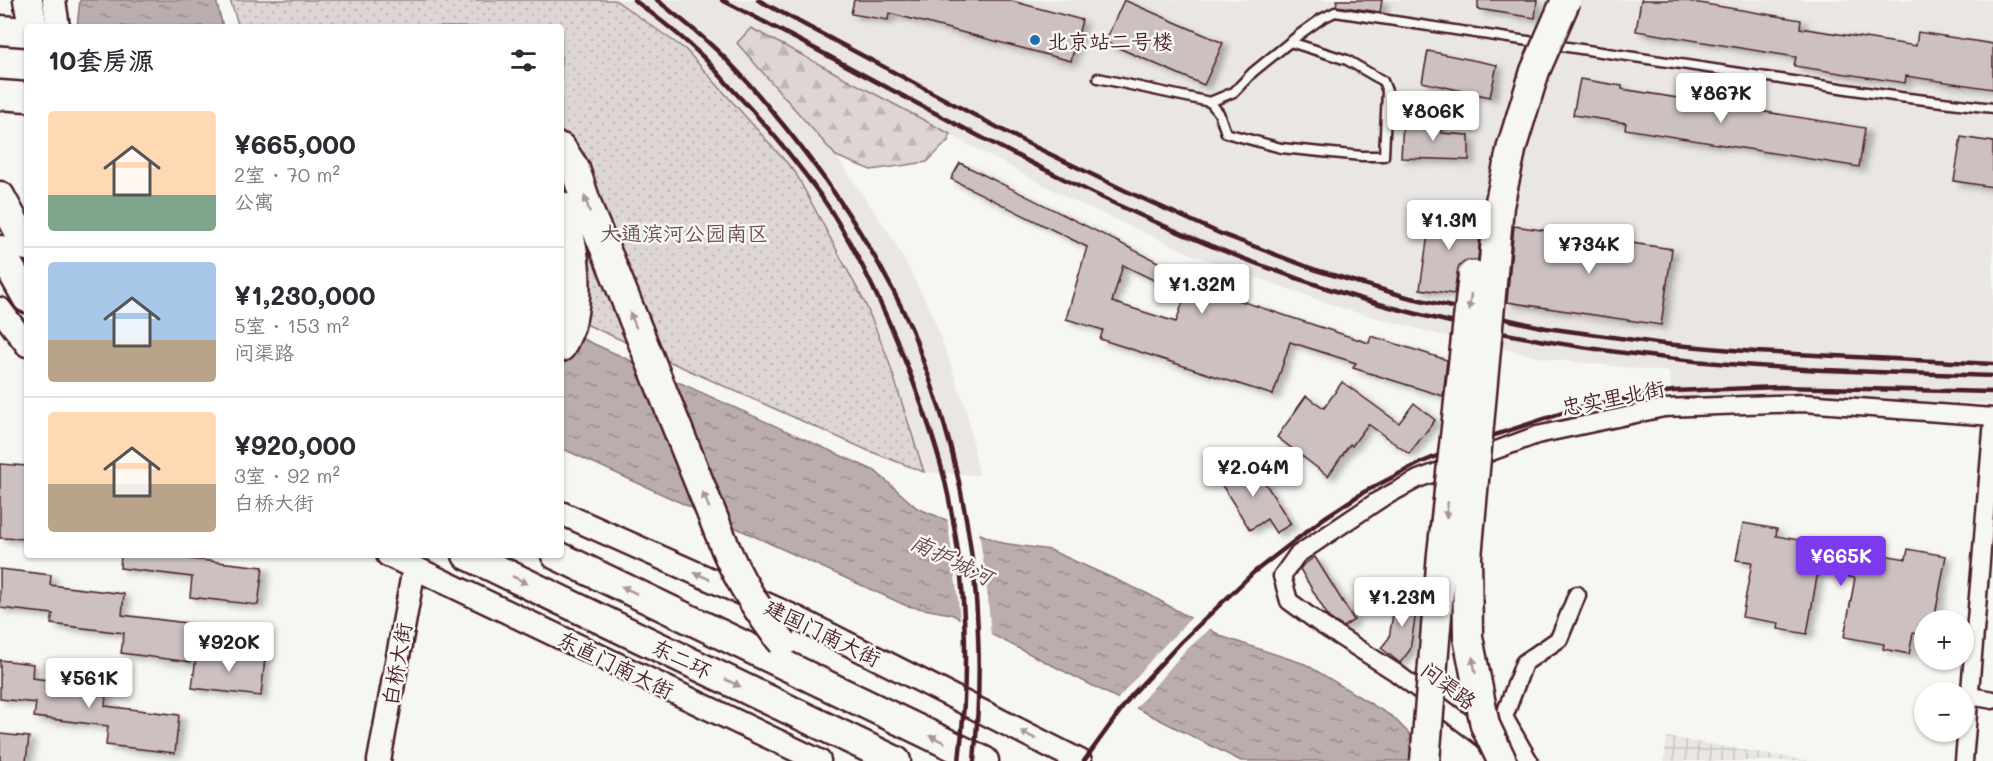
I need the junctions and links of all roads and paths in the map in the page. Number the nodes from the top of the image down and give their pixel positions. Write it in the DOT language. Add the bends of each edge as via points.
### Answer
graph roads {
  1 [pos="28,0"];
  2 [pos="54,0"];
  3 [pos="1548,0"];
  4 [pos="1566,0"];
  5 [pos="32,24"];
  6 [pos="58,24"];
  7 [pos="0,30"];
  8 [pos="24,32"];
  9 [pos="1290,42"];
  10 [pos="1098,78"];
  11 [pos="0,95"];
  12 [pos="24,97"];
  13 [pos="1210,102"];
  14 [pos="1993,108"];
  15 [pos="564,152"];
  16 [pos="0,196"];
  17 [pos="564,214"];
  18 [pos="24,240"];
  19 [pos="0,250"];
  20 [pos="24,293"];
  21 [pos="1,316"];
  22 [pos="564,340"];
  23 [pos="24,342"];
  24 [pos="1993,418"];
  25 [pos="564,514"];
  26 [pos="394,558"];
  27 [pos="473,558"];
  28 [pos="562,558"];
  29 [pos="414,567"];
  30 [pos="1282,576"];
  31 [pos="1576,595"];
  32 [pos="1971,682"];
  33 [pos="1974,697"];
  34 [pos="1993,700"];
  35 [pos="890,716"];
  36 [pos="1966,742"];
  37 [pos="379,761"];
  38 [pos="819,761"];
  39 [pos="896,761"];
  40 [pos="984,761"];
  41 [pos="1080,761"];
  42 [pos="1425,761"];
  43 [pos="1502,761"];
  44 [pos="1513,761"];
  45 [pos="1529,761"];
  46 [pos="1964,761"];
  1 -- 5 [label="highway"];
  2 -- 6 [label="street"];
  3 -- 42 [label="highway, one-way, bridge" via="1511,88 1482,202 1461,371"];
  43 -- 4 [label="highway, one-way, bridge" via="1485,725 1468,637 1467,557 1499,206 1535,71"];
  7 -- 8 [label="highway"];
  9 -- 13 [label="lane" via="1234,92"];
  9 -- 13 [label="lane" via="1347,60 1383,81 1388,91 1384,156 1281,148 1226,134"];
  9 -- 14 [label="lane" via="1335,12"];
  10 -- 13 [label="lane"];
  11 -- 12 [label="highway"];
  35 -- 15 [label="highway, one-way, bridge" via="783,643 742,584 575,169"];
  16 -- 18 [label="highway"];
  17 -- 22 [label="highway" via="574,262 575,293"];
  19 -- 20 [label="highway"];
  21 -- 23 [label="street"];
  24 -- 30 [label="street, 忠实里北街" via="1804,403 1664,408 1537,435 1418,479 1379,500 1297,555"];
  24 -- 32 [label="street"];
  41 -- 25 [label="street, 建国门南大街, one-way" via="797,618"];
  26 -- 29 [label="street"];
  27 -- 39 [label="highway, 东二环, one-way"];
  35 -- 28 [label="highway, 东二环, one-way"];
  29 -- 37 [label="street, 白桥大街"];
  29 -- 38 [label="street, 东直门南大街"];
  30 -- 44 [label="street, 问渠路" via="1289,601 1395,672"];
  31 -- 45 [label="street" via="1558,639 1524,663 1504,717"];
  33 -- 34 [label="street"];
  40 -- 35 [label="highway, 东二环, one-way"];
  36 -- 46 [label="street"];
}
